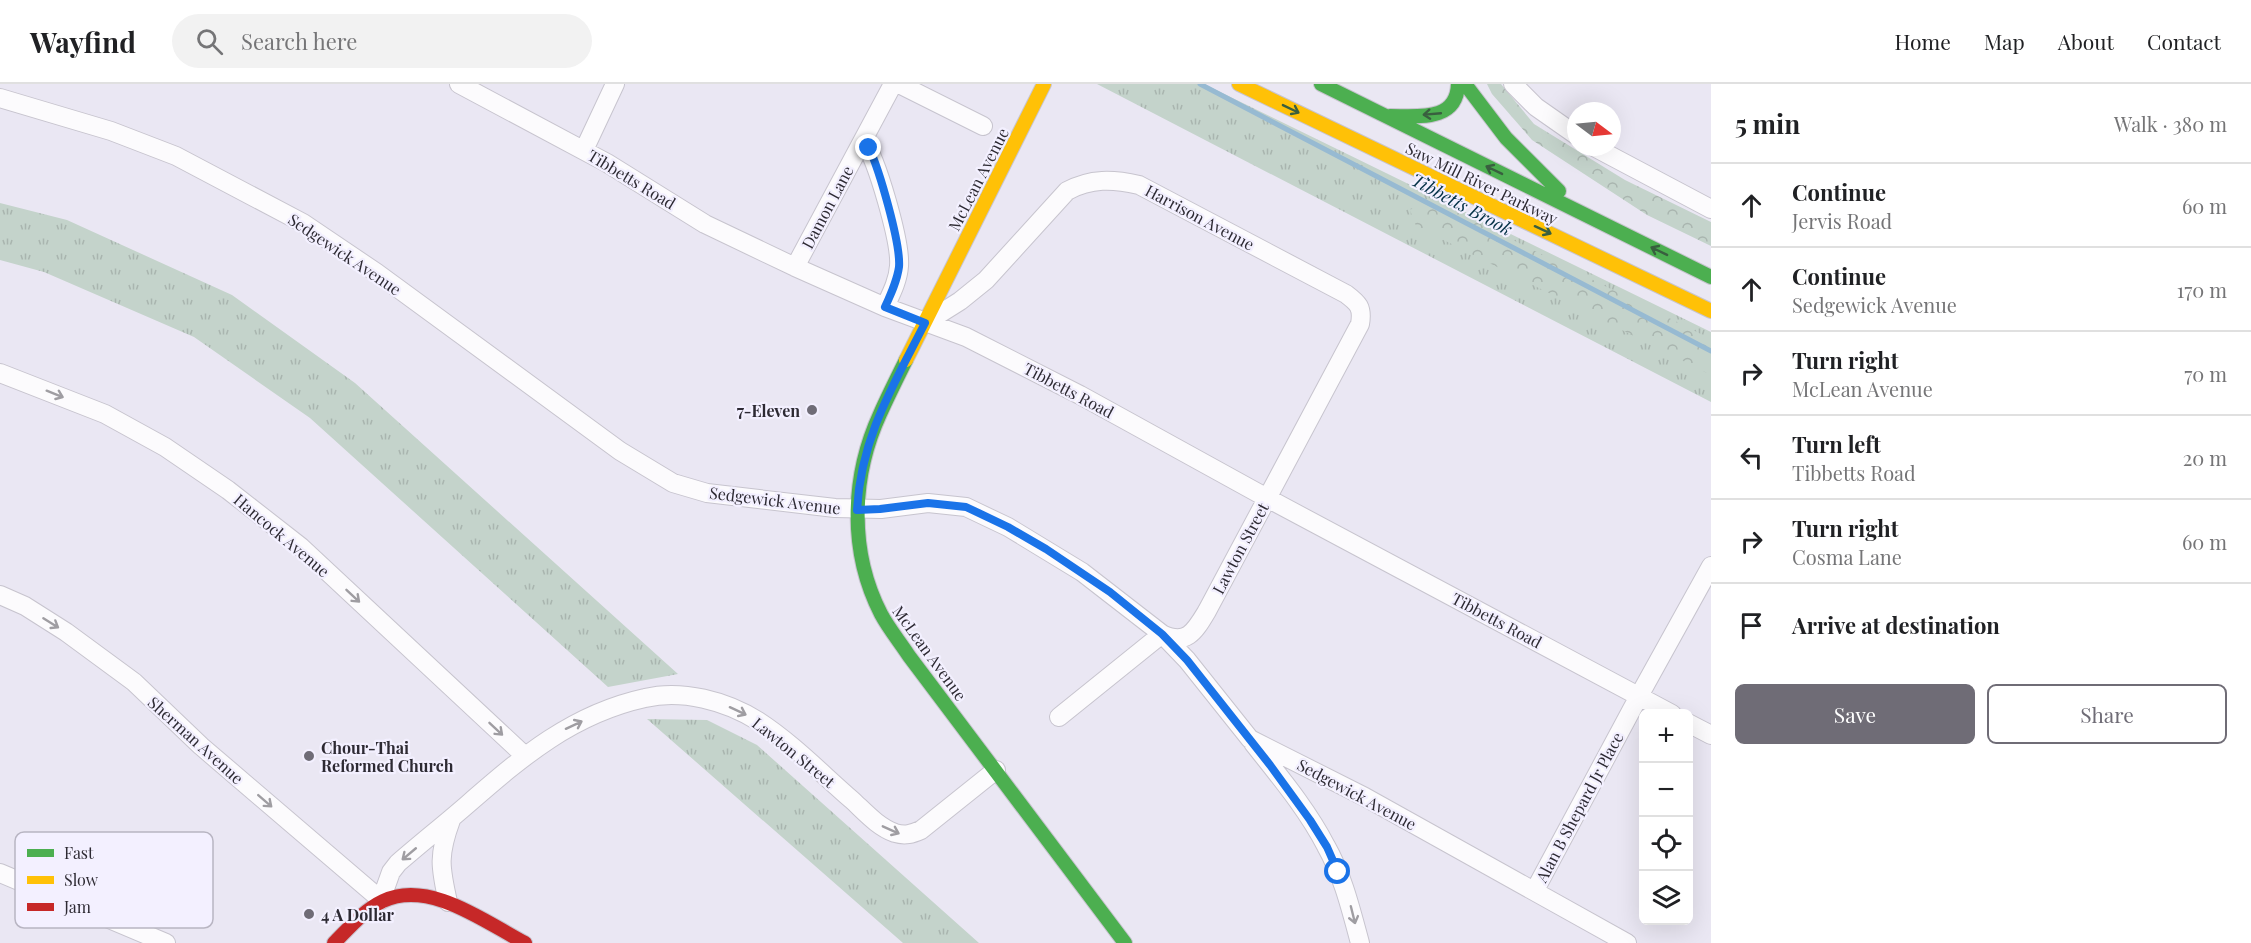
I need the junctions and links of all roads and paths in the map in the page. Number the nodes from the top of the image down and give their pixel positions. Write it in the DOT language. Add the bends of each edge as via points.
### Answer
graph roads {
  1 [pos="459,84"];
  2 [pos="615,84"];
  3 [pos="892,84"];
  4 [pos="899,84"];
  5 [pos="1044,84"];
  6 [pos="1239,84"];
  7 [pos="1321,84"];
  8 [pos="1458,84"];
  9 [pos="1465,84"];
  10 [pos="1512,84"];
  11 [pos="0,98"];
  12 [pos="1386,116"];
  13 [pos="983,126"];
  14 [pos="1567,129"];
  15 [pos="863,140"];
  16 [pos="584,150"];
  17 [pos="1611,156"];
  18 [pos="1711,209"];
  19 [pos="1584,214"];
  20 [pos="795,267"];
  21 [pos="1711,277"];
  22 [pos="885,307"];
  23 [pos="1711,311"];
  24 [pos="1362,316"];
  25 [pos="925,323"];
  26 [pos="0,373"];
  27 [pos="1267,498"];
  28 [pos="857,510"];
  29 [pos="1711,566"];
  30 [pos="0,595"];
  31 [pos="1162,634"];
  32 [pos="1639,696"];
  33 [pos="1663,709"];
  34 [pos="1059,717"];
  35 [pos="1693,725"];
  36 [pos="1711,735"];
  37 [pos="1250,739"];
  38 [pos="524,755"];
  39 [pos="996,770"];
  40 [pos="451,819"];
  41 [pos="0,873"];
  42 [pos="15,879"];
  43 [pos="1535,890"];
  44 [pos="381,900"];
  45 [pos="448,902"];
  46 [pos="130,928"];
  47 [pos="166,943"];
  48 [pos="334,943"];
  49 [pos="525,943"];
  50 [pos="1125,943"];
  51 [pos="1360,943"];
  52 [pos="1627,943"];
  1 -- 16 [label="street, Tibbetts Road"];
  2 -- 16 [label="street"];
  3 -- 15 [label="street, Damon Lane"];
  4 -- 13 [label="street"];
  5 -- 25 [label="main road, McLean Avenue"];
  6 -- 23 [label="main road, Saw Mill River Parkway, one-way"];
  7 -- 12 [label="main road, Saw Mill River Parkway"];
  8 -- 12 [label="main road, one-way" via="1456,102 1447,111"];
  9 -- 19 [label="main road" via="1513,146"];
  10 -- 14 [label="street" via="1536,108"];
  11 -- 28 [label="street, Sedgewick Avenue" via="111,131 176,156 303,223 620,451 673,483 707,493"];
  19 -- 12 [label="main road, Saw Mill River Parkway, one-way"];
  15 -- 20 [label="street, Damon Lane"];
  15 -- 22 [label="street" via="877,168 898,253 898,270"];
  16 -- 20 [label="street, Tibbetts Road" via="705,224"];
  17 -- 18 [label="street"];
  21 -- 19 [label="main road, Saw Mill River Parkway, one-way"];
  20 -- 22 [label="street, Tibbetts Road"];
  22 -- 25 [label="street, Tibbetts Road"];
  24 -- 25 [label="street, Harrison Avenue" via="1358,304 1346,294 1139,185 1110,180 1080,184 1067,191 986,280"];
  24 -- 27 [label="street, Lawton Street"];
  25 -- 27 [label="street, Tibbetts Road" via="966,337 1080,395"];
  25 -- 28 [label="main road, McLean Avenue" via="873,429 860,476"];
  26 -- 38 [label="street, Hancock Avenue, one-way" via="105,414 165,447 228,490 301,547"];
  27 -- 31 [label="street, Lawton Street" via="1193,632 1175,639"];
  27 -- 32 [label="street, Tibbetts Road"];
  28 -- 31 [label="street, Sedgewick Avenue" via="928,503 966,507 1008,527 1082,572"];
  28 -- 39 [label="main road, McLean Avenue" via="860,553 881,614"];
  29 -- 32 [label="street, Alan B Shepard Jr Place"];
  30 -- 44 [label="street, Sherman Avenue, one-way" via="66,632 134,682 201,746"];
  31 -- 34 [label="street"];
  31 -- 37 [label="street, Sedgewick Avenue"];
  32 -- 33 [label="street, Tibbetts Road"];
  32 -- 43 [label="street, Alan B Shepard Jr Place"];
  35 -- 36 [label="street"];
  37 -- 43 [label="street, Sedgewick Avenue"];
  37 -- 51 [label="street, one-way" via="1327,847 1349,901"];
  38 -- 39 [label="street, Lawton Street, one-way" via="550,737 620,705 664,695 698,698 728,706 758,721 877,823 903,835 921,830"];
  38 -- 40 [label="street, Lawton Street"];
  39 -- 50 [label="main road, McLean Avenue"];
  40 -- 44 [label="street, Lawton Street, one-way" via="398,863"];
  40 -- 45 [label="street" via="440,860"];
  41 -- 42 [label="street"];
  43 -- 52 [label="street, Sedgewick Avenue"];
  44 -- 45 [label="main road" via="422,895"];
  44 -- 48 [label="main road" via="359,916"];
  45 -- 49 [label="main road"];
  46 -- 47 [label="street"];
}
